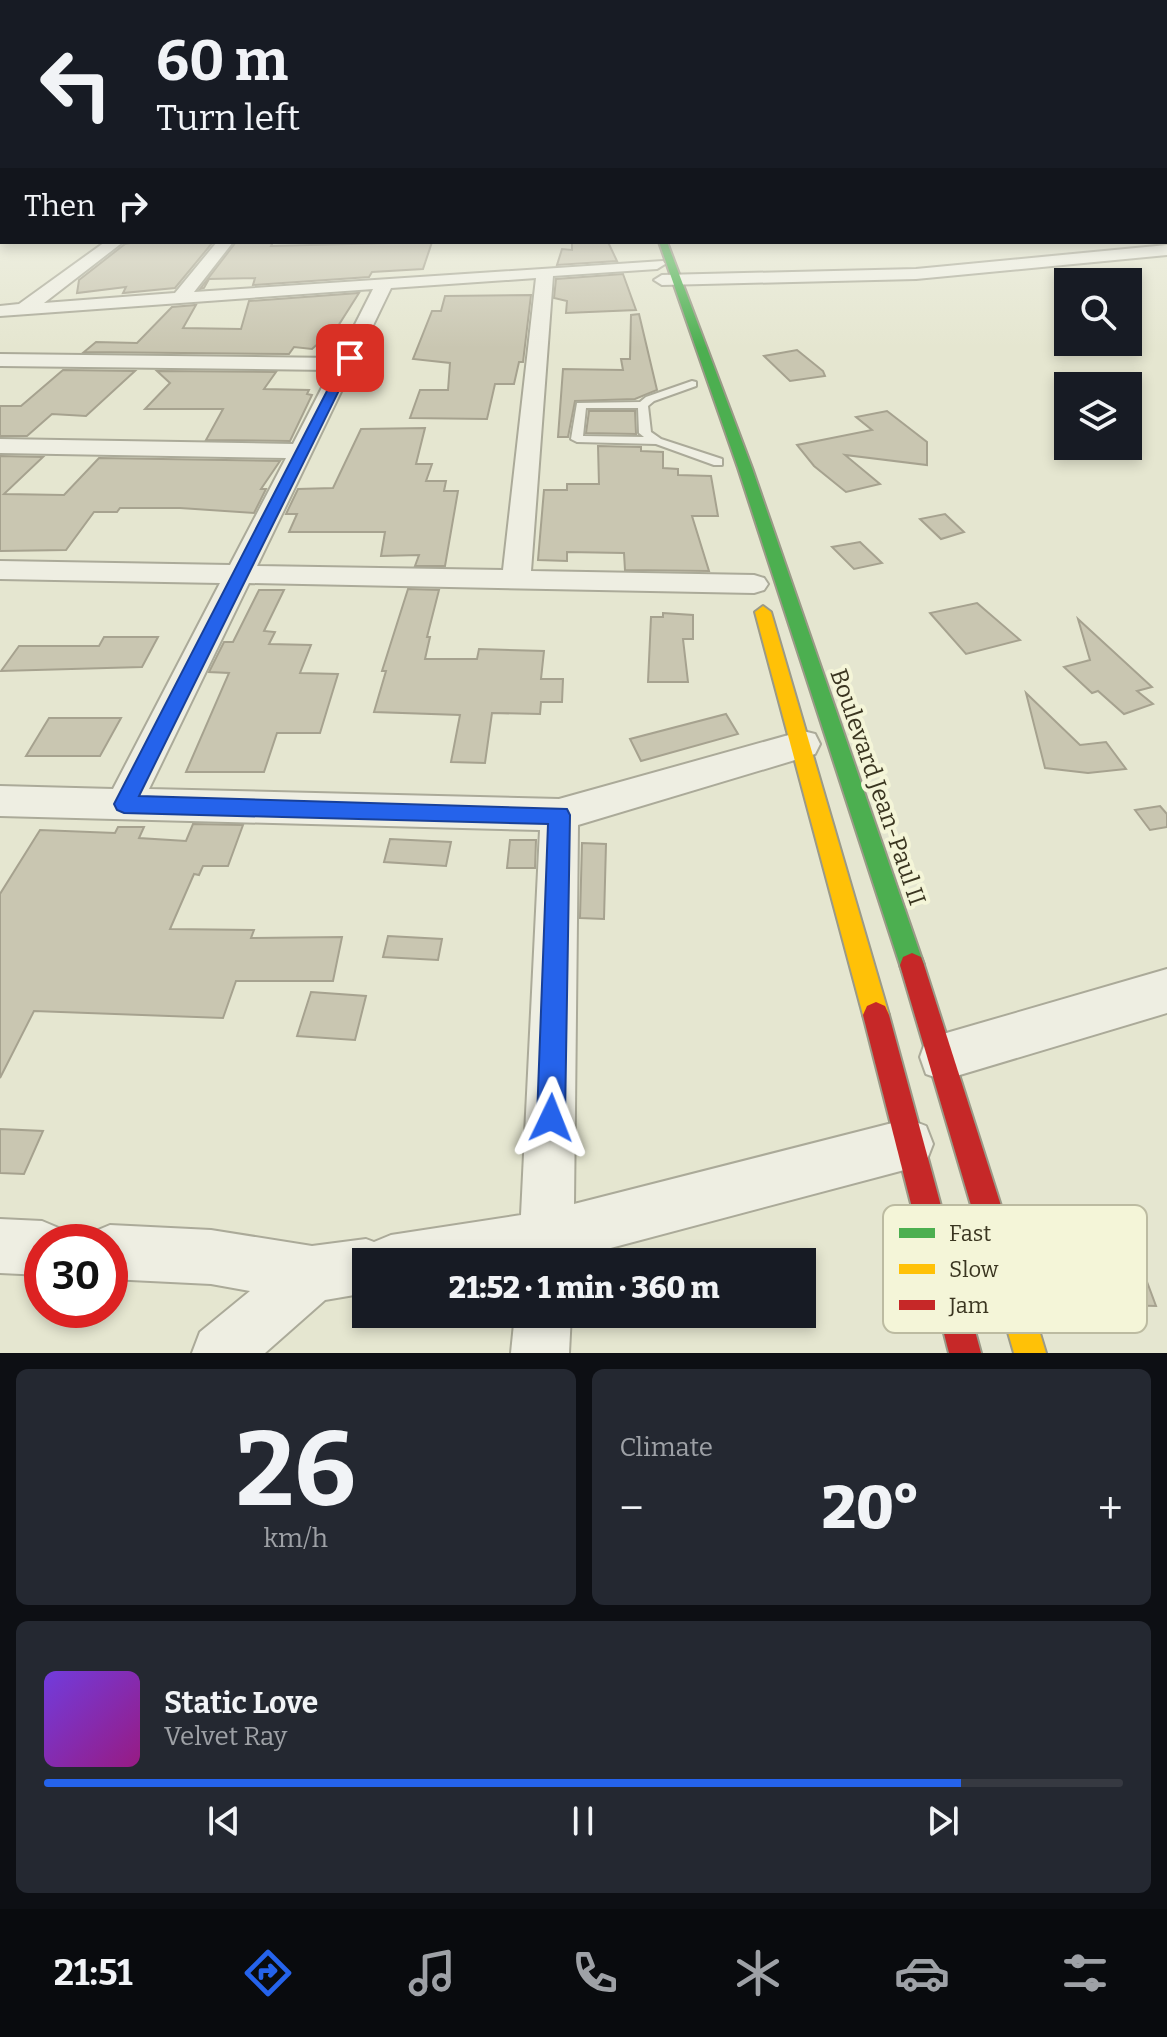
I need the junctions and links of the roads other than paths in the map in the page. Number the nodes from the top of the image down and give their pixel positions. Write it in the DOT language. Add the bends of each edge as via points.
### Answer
graph roads {
  1 [pos="112,244"];
  2 [pos="223,244"];
  3 [pos="653,244"];
  4 [pos="663,244"];
  5 [pos="1167,250"];
  6 [pos="1090,259"];
  7 [pos="1153,267"];
  8 [pos="545,272"];
  9 [pos="665,274"];
  10 [pos="385,283"];
  11 [pos="180,298"];
  12 [pos="25,309"];
  13 [pos="0,311"];
  14 [pos="0,328"];
  15 [pos="0,360"];
  16 [pos="347,364"];
  17 [pos="690,376"];
  18 [pos="643,405"];
  19 [pos="709,436"];
  20 [pos="657,441"];
  21 [pos="0,446"];
  22 [pos="303,451"];
  23 [pos="720,468"];
  24 [pos="0,570"];
  25 [pos="240,575"];
  26 [pos="752,578"];
  27 [pos="516,581"];
  28 [pos="803,744"];
  29 [pos="0,801"];
  30 [pos="124,804"];
  31 [pos="559,815"];
  32 [pos="1167,991"];
  33 [pos="943,1057"];
  34 [pos="908,1144"];
  35 [pos="925,1205"];
  36 [pos="986,1205"];
  37 [pos="0,1246"];
  38 [pos="24,1247"];
  39 [pos="547,1248"];
  40 [pos="554,1248"];
  41 [pos="128,1253"];
  42 [pos="352,1268"];
  43 [pos="312,1274"];
  44 [pos="542,1328"];
  45 [pos="960,1333"];
  46 [pos="1024,1333"];
  47 [pos="221,1353"];
  48 [pos="540,1353"];
  49 [pos="965,1353"];
  50 [pos="1030,1353"];
  1 -- 12 [label="street"];
  2 -- 11 [label="street"];
  3 -- 9 [label="main road, Boulevard Jean-Paul II"];
  4 -- 9 [label="main road, Boulevard Jean-Paul II"];
  5 -- 6 [label="street"];
  6 -- 7 [label="street"];
  6 -- 9 [label="street" via="901,275"];
  8 -- 9 [label="street"];
  8 -- 10 [label="street"];
  8 -- 27 [label="street"];
  9 -- 17 [label="main road, Boulevard Jean-Paul II"];
  9 -- 33 [label="main road, Boulevard Jean-Paul II" via="745,468"];
  10 -- 11 [label="street"];
  10 -- 16 [label="street"];
  11 -- 12 [label="street"];
  12 -- 13 [label="street"];
  12 -- 14 [label="street"];
  15 -- 16 [label="street"];
  16 -- 22 [label="street"];
  17 -- 18 [label="lane"];
  18 -- 20 [label="lane" via="645,433"];
  18 -- 20 [label="lane" via="581,405 577,439"];
  19 -- 23 [label="main road"];
  20 -- 23 [label="lane"];
  21 -- 22 [label="street"];
  22 -- 25 [label="street"];
  24 -- 25 [label="street"];
  25 -- 27 [label="street"];
  25 -- 30 [label="street"];
  26 -- 27 [label="street"];
  26 -- 28 [label="main road"];
  28 -- 31 [label="street"];
  28 -- 34 [label="main road" via="876,1006"];
  29 -- 30 [label="street"];
  30 -- 31 [label="street"];
  31 -- 39 [label="street"];
  32 -- 33 [label="street"];
  33 -- 36 [label="main road, Boulevard Jean-Paul II"];
  34 -- 35 [label="main road"];
  34 -- 40 [label="street"];
  37 -- 38 [label="street"];
  41 -- 43 [label="street" via="211,1257"];
  42 -- 43 [label="street"];
  43 -- 47 [label="street"];
  44 -- 48 [label="street"];
  45 -- 49 [label="main road"];
  46 -- 50 [label="main road, Boulevard Jean-Paul II"];
}
